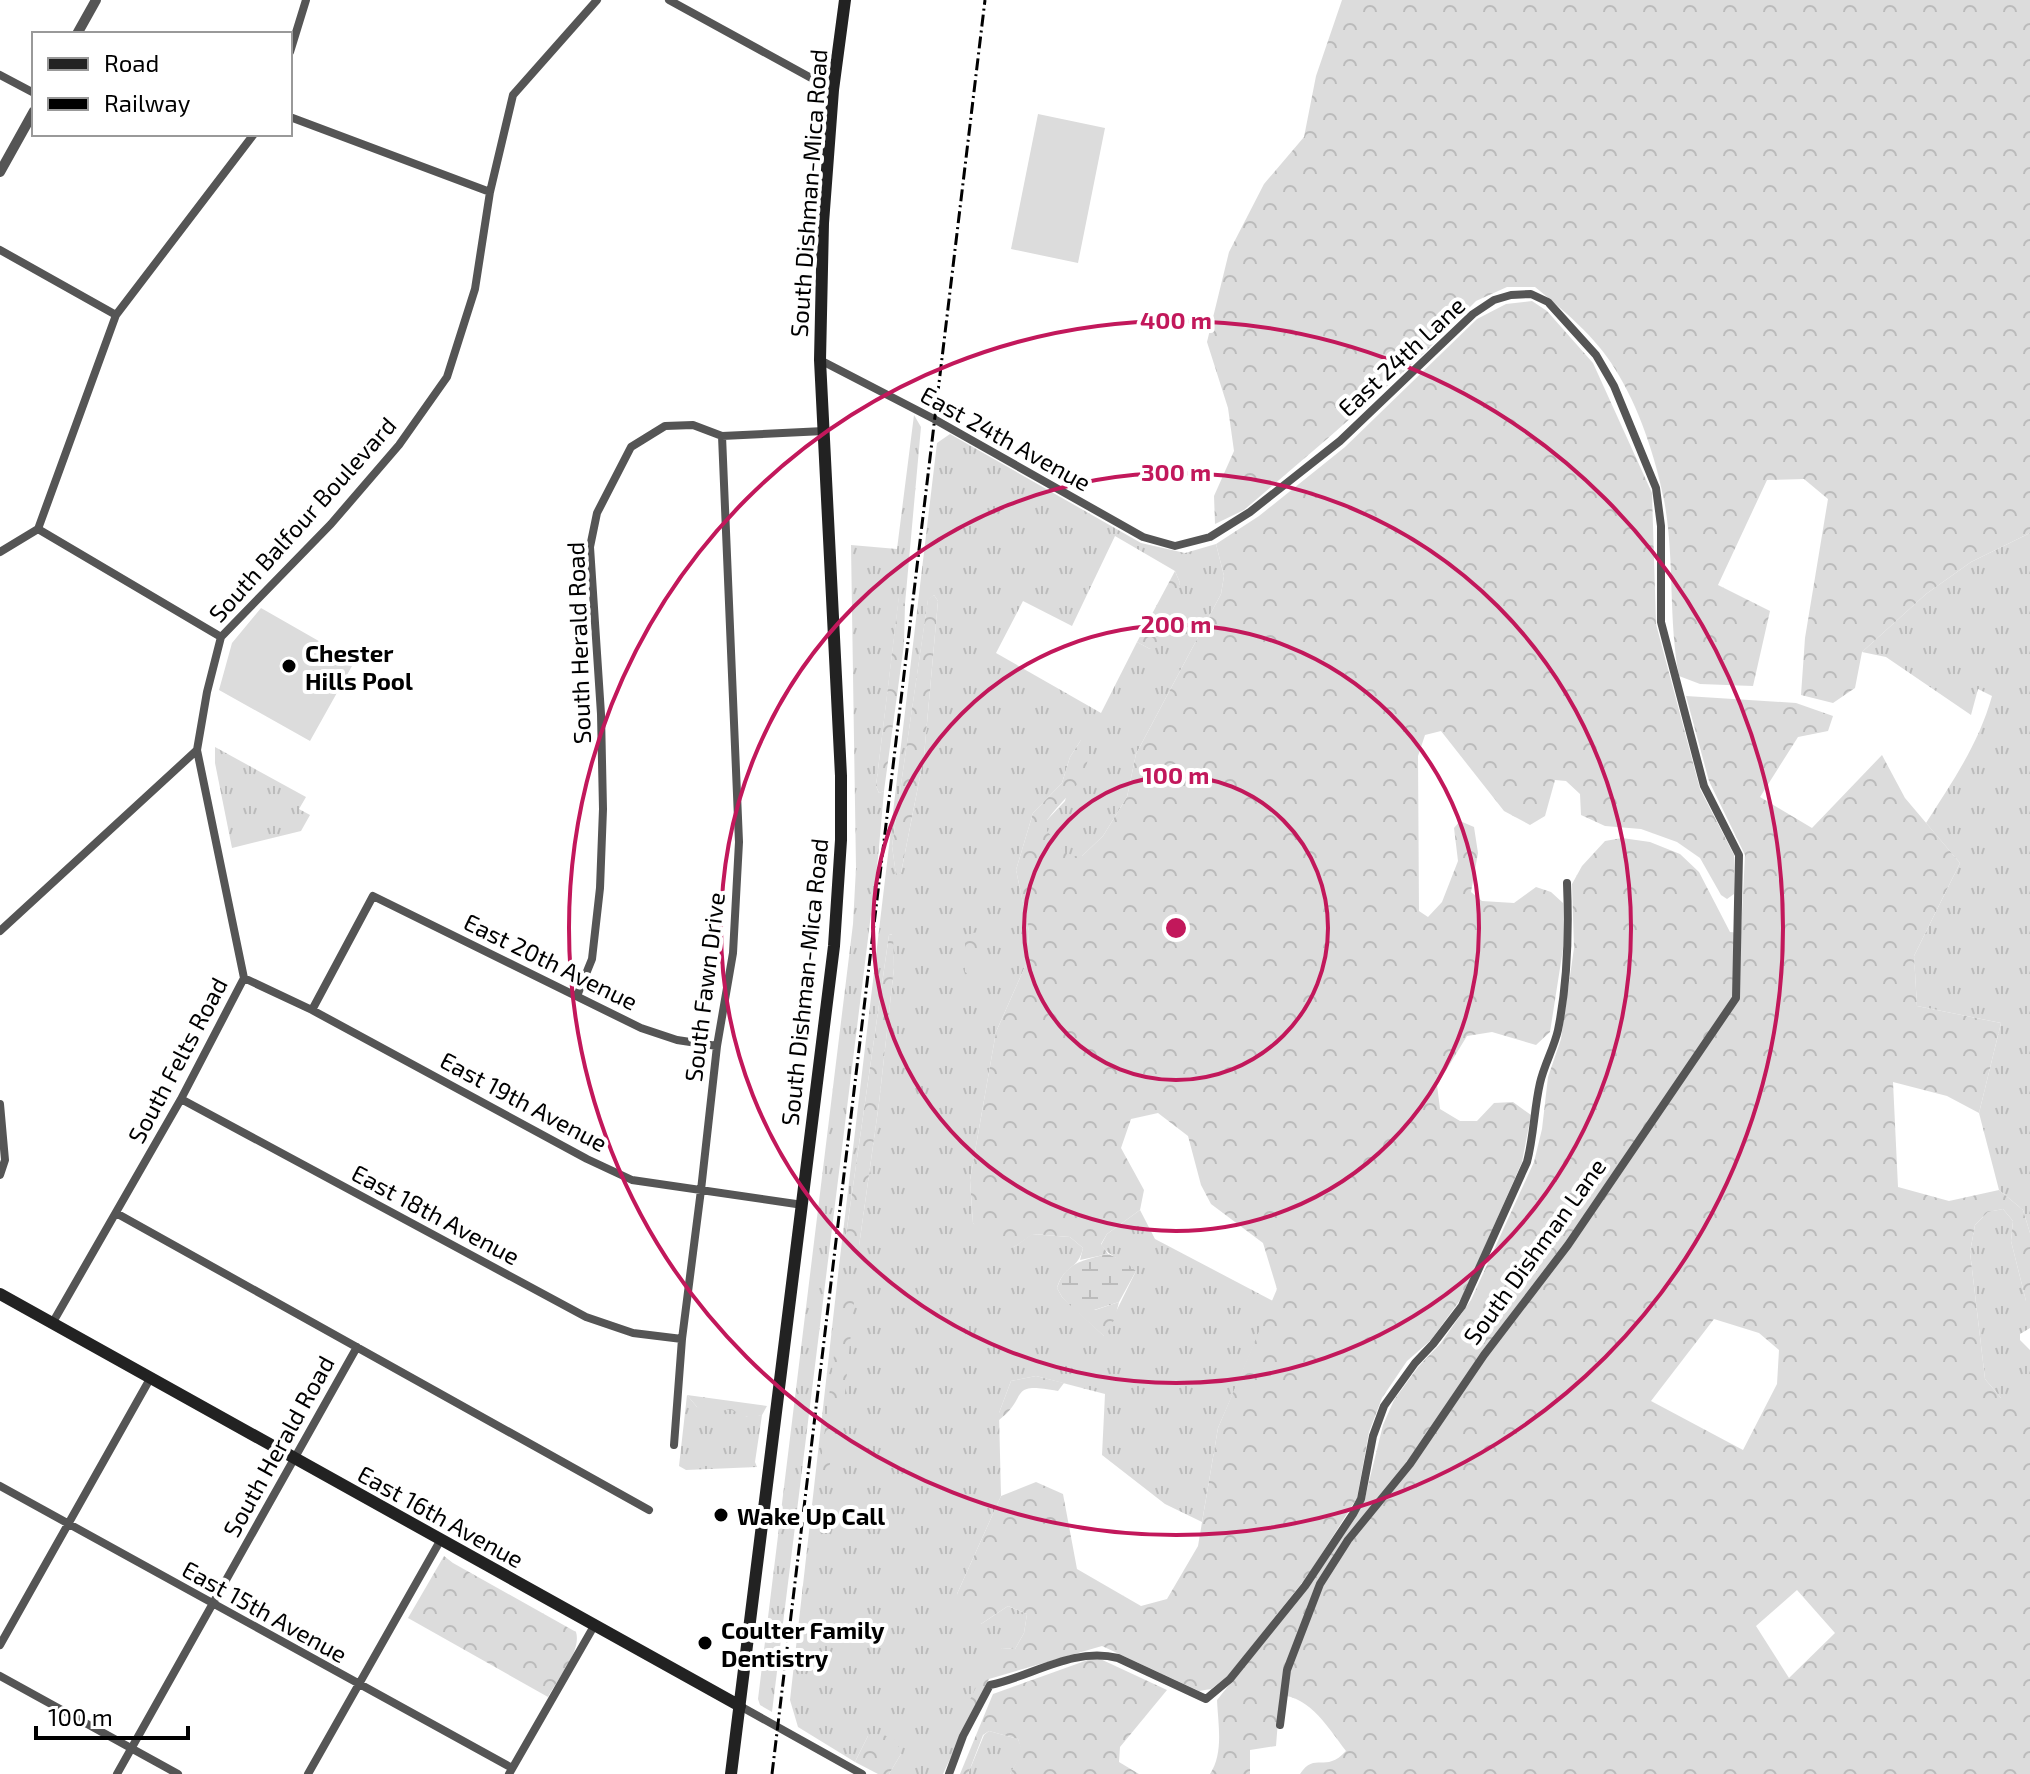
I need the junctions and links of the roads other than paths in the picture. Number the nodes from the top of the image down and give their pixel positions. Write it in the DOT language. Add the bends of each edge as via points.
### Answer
graph roads {
  1 [pos="96,0"];
  2 [pos="306,0"];
  3 [pos="597,0"];
  4 [pos="669,0"];
  5 [pos="845,0"];
  6 [pos="78,32"];
  7 [pos="292,46"];
  8 [pos="0,75"];
  9 [pos="833,90"];
  10 [pos="32,92"];
  11 [pos="32,115"];
  12 [pos="292,118"];
  13 [pos="252,136"];
  14 [pos="0,172"];
  15 [pos="490,192"];
  16 [pos="0,250"];
  17 [pos="116,315"];
  18 [pos="820,360"];
  19 [pos="824,431"];
  20 [pos="722,436"];
  21 [pos="38,529"];
  22 [pos="1175,546"];
  23 [pos="0,552"];
  24 [pos="221,637"];
  25 [pos="197,750"];
  26 [pos="1704,786"];
  27 [pos="1567,883"];
  28 [pos="0,931"];
  29 [pos="244,978"];
  30 [pos="577,996"];
  31 [pos="312,1010"];
  32 [pos="717,1046"];
  33 [pos="181,1099"];
  34 [pos="0,1104"];
  35 [pos="0,1175"];
  36 [pos="701,1190"];
  37 [pos="803,1205"];
  38 [pos="116,1213"];
  39 [pos="0,1294"];
  40 [pos="53,1322"];
  41 [pos="682,1339"];
  42 [pos="357,1347"];
  43 [pos="151,1377"];
  44 [pos="674,1445"];
  45 [pos="293,1459"];
  46 [pos="0,1486"];
  47 [pos="649,1510"];
  48 [pos="68,1525"];
  49 [pos="440,1541"];
  50 [pos="213,1604"];
  51 [pos="594,1626"];
  52 [pos="0,1645"];
  53 [pos="0,1676"];
  54 [pos="358,1686"];
  55 [pos="740,1706"];
  56 [pos="1280,1725"];
  57 [pos="132,1747"];
  58 [pos="510,1771"];
  59 [pos="117,1774"];
  60 [pos="178,1774"];
  61 [pos="308,1774"];
  62 [pos="731,1774"];
  63 [pos="862,1774"];
  64 [pos="949,1774"];
  1 -- 6 [label="street"];
  2 -- 7 [label="street"];
  3 -- 15 [label="street, South Balfour Boulevard" via="513,95"];
  4 -- 9 [label="street"];
  5 -- 9 [label="main road, South Dishman-Mica Road"];
  8 -- 10 [label="street"];
  9 -- 18 [label="main road, South Dishman-Mica Road" via="822,235"];
  11 -- 14 [label="street"];
  12 -- 15 [label="street"];
  13 -- 17 [label="street"];
  15 -- 24 [label="street, South Balfour Boulevard" via="475,289 447,377 399,445 331,524"];
  16 -- 17 [label="street"];
  17 -- 21 [label="street"];
  18 -- 19 [label="main road, South Dishman-Mica Road"];
  18 -- 22 [label="street, East 24th Avenue" via="1143,537"];
  19 -- 20 [label="street, South Herald Road"];
  19 -- 37 [label="main road, South Dishman-Mica Road" via="841,840 834,946"];
  20 -- 30 [label="street, South Herald Road" via="693,425 665,426 631,447 597,513 590,547 601,714 600,888 592,959"];
  20 -- 32 [label="street, South Fawn Drive" via="739,842 733,953"];
  21 -- 23 [label="street"];
  21 -- 24 [label="street"];
  22 -- 26 [label="street, East 24th Lane" via="1210,537 1250,512 1340,441 1473,314 1494,300 1531,294 1548,302 1596,355 1656,488 1661,622"];
  24 -- 25 [label="street, South Balfour Boulevard"];
  25 -- 28 [label="street"];
  25 -- 29 [label="street, South Felts Road"];
  26 -- 56 [label="street, South Dishman Lane" via="1739,855 1736,998 1568,1245 1320,1584 1287,1670"];
  27 -- 64 [label="street" via="1569,945 1560,1014 1540,1082 1527,1162 1462,1306 1384,1406 1361,1499 1312,1576 1230,1679 1206,1699 1118,1658 1090,1654 990,1685"];
  29 -- 31 [label="street, East 19th Avenue"];
  29 -- 33 [label="street, South Felts Road"];
  30 -- 31 [label="street, East 20th Avenue" via="373,896"];
  30 -- 32 [label="street, East 20th Avenue" via="641,1028"];
  31 -- 36 [label="street, East 19th Avenue" via="632,1180"];
  32 -- 36 [label="street, South Fawn Drive"];
  33 -- 38 [label="street, South Felts Road"];
  33 -- 41 [label="street, East 18th Avenue" via="586,1317 633,1333"];
  34 -- 35 [label="street" via="5,1160"];
  36 -- 37 [label="street, East 19th Avenue"];
  36 -- 41 [label="street, South Fawn Drive"];
  37 -- 55 [label="main road, South Dishman-Mica Road"];
  38 -- 40 [label="street, South Felts Road"];
  38 -- 42 [label="street"];
  39 -- 40 [label="main road, East 16th Avenue"];
  40 -- 43 [label="main road, East 16th Avenue"];
  41 -- 44 [label="street, South Fawn Drive"];
  42 -- 45 [label="street, South Herald Road"];
  42 -- 47 [label="street"];
  43 -- 45 [label="main road, East 16th Avenue"];
  43 -- 48 [label="street"];
  45 -- 49 [label="main road, East 16th Avenue"];
  45 -- 50 [label="street, South Herald Road"];
  46 -- 48 [label="street, East 15th Avenue"];
  48 -- 50 [label="street, East 15th Avenue"];
  48 -- 52 [label="street"];
  49 -- 51 [label="main road, East 16th Avenue"];
  49 -- 54 [label="street"];
  50 -- 54 [label="street, East 15th Avenue"];
  50 -- 57 [label="street, South Herald Road"];
  51 -- 55 [label="main road, East 16th Avenue"];
  51 -- 58 [label="street"];
  53 -- 57 [label="street"];
  54 -- 58 [label="street, East 15th Avenue"];
  54 -- 61 [label="street"];
  55 -- 62 [label="main road, South Dishman-Mica Road"];
  55 -- 63 [label="street, East 16th Avenue"];
  57 -- 59 [label="street, South Herald Road"];
  57 -- 60 [label="street"];
}
